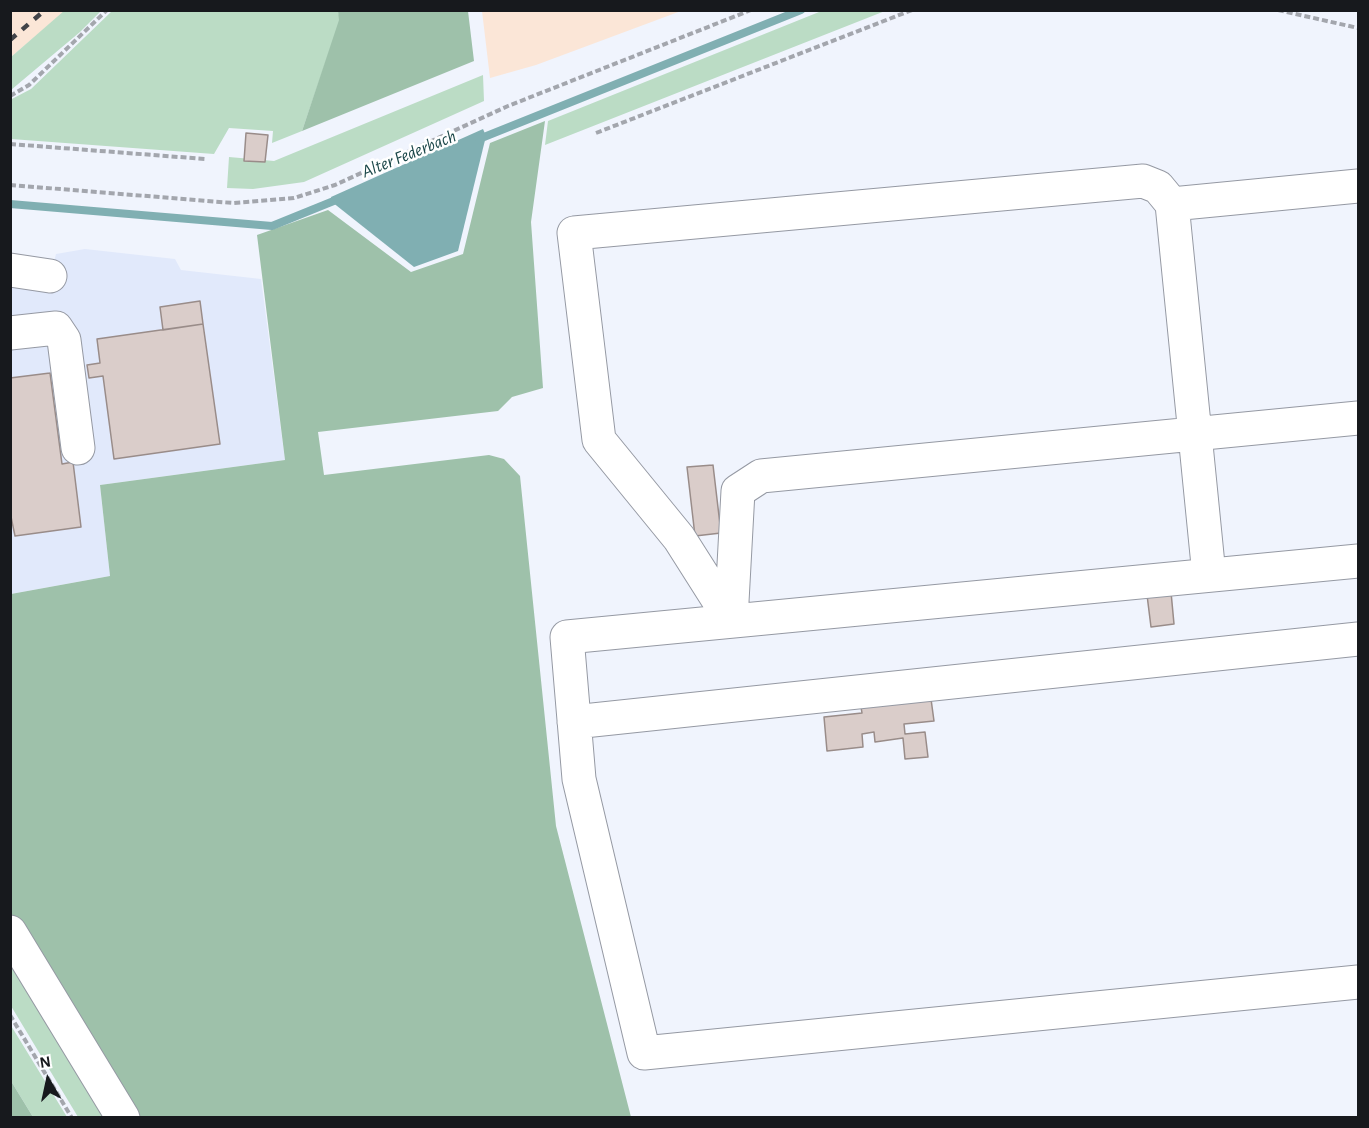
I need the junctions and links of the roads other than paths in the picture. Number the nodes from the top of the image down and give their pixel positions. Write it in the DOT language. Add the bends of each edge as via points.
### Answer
graph roads {
  1 [pos="1359,186"];
  2 [pos="1172,204"];
  3 [pos="10,270"];
  4 [pos="50,276"];
  5 [pos="10,333"];
  6 [pos="1359,418"];
  7 [pos="1196,434"];
  8 [pos="78,448"];
  9 [pos="1359,561"];
  10 [pos="1209,575"];
  11 [pos="731,620"];
  12 [pos="1359,639"];
  13 [pos="574,722"];
  14 [pos="10,932"];
  15 [pos="1359,982"];
  16 [pos="123,1118"];
  1 -- 2 [label="lane"];
  2 -- 7 [label="lane"];
  2 -- 11 [label="lane" via="1158,187 1143,181 574,233 599,440 679,538"];
  3 -- 4 [label="lane"];
  5 -- 8 [label="lane" via="56,328 64,340"];
  6 -- 7 [label="lane"];
  7 -- 10 [label="lane"];
  7 -- 11 [label="lane" via="761,476 738,491"];
  9 -- 10 [label="lane"];
  10 -- 11 [label="lane"];
  11 -- 13 [label="lane" via="567,637"];
  12 -- 13 [label="lane"];
  13 -- 15 [label="lane" via="579,778 644,1053"];
  14 -- 16 [label="lane"];
}
